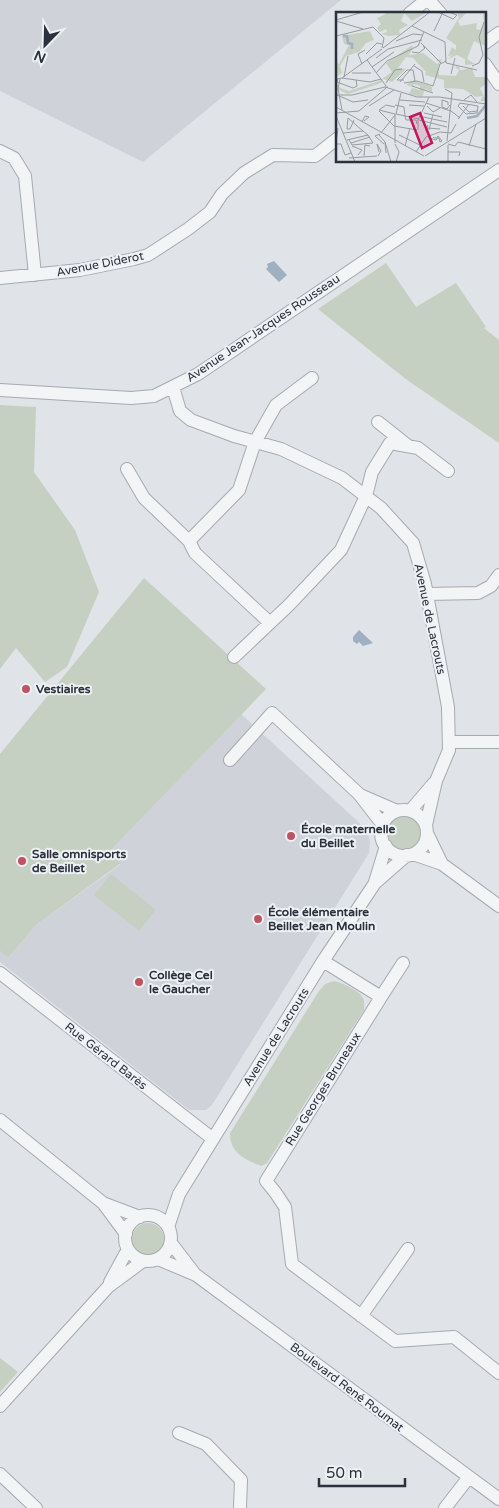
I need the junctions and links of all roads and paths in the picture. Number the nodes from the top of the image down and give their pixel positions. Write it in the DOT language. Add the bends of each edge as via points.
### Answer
graph roads {
  1 [pos="427,0"];
  2 [pos="411,12"];
  3 [pos="439,12"];
  4 [pos="499,33"];
  5 [pos="486,42"];
  6 [pos="486,65"];
  7 [pos="499,84"];
  8 [pos="336,140"];
  9 [pos="0,151"];
  10 [pos="499,170"];
  11 [pos="35,275"];
  12 [pos="0,278"];
  13 [pos="312,378"];
  14 [pos="174,387"];
  15 [pos="0,390"];
  16 [pos="378,422"];
  17 [pos="255,442"];
  18 [pos="408,446"];
  19 [pos="126,469"];
  20 [pos="448,471"];
  21 [pos="366,496"];
  22 [pos="189,541"];
  23 [pos="499,575"];
  24 [pos="427,594"];
  25 [pos="270,623"];
  26 [pos="234,657"];
  27 [pos="449,742"];
  28 [pos="499,742"];
  29 [pos="230,760"];
  30 [pos="436,781"];
  31 [pos="359,794"];
  32 [pos="410,810"];
  33 [pos="397,811"];
  34 [pos="383,825"];
  35 [pos="427,829"];
  36 [pos="386,846"];
  37 [pos="410,855"];
  38 [pos="442,864"];
  39 [pos="375,883"];
  40 [pos="499,906"];
  41 [pos="323,961"];
  42 [pos="403,962"];
  43 [pos="0,973"];
  44 [pos="381,997"];
  45 [pos="0,1120"];
  46 [pos="213,1139"];
  47 [pos="179,1194"];
  48 [pos="103,1203"];
  49 [pos="154,1216"];
  50 [pos="140,1217"];
  51 [pos="168,1227"];
  52 [pos="126,1234"];
  53 [pos="171,1243"];
  54 [pos="128,1249"];
  55 [pos="408,1249"];
  56 [pos="158,1259"];
  57 [pos="143,1261"];
  58 [pos="196,1274"];
  59 [pos="108,1287"];
  60 [pos="361,1316"];
  61 [pos="499,1373"];
  62 [pos="0,1406"];
  63 [pos="179,1433"];
  64 [pos="0,1474"];
  65 [pos="469,1477"];
  66 [pos="499,1499"];
  67 [pos="36,1508"];
  68 [pos="240,1508"];
  69 [pos="445,1508"];
  1 -- 2 [label="street"];
  1 -- 3 [label="street"];
  4 -- 5 [label="street"];
  6 -- 7 [label="street"];
  8 -- 11 [label="street, Avenue Diderot" via="314,156 273,155 258,164 222,194 210,212 148,255 80,270"];
  9 -- 11 [label="street" via="14,158 25,176"];
  10 -- 14 [label="street, Avenue Jean-Jacques Rousseau" via="198,374"];
  11 -- 12 [label="street, Avenue Diderot"];
  13 -- 17 [label="street" via="276,404"];
  14 -- 15 [label="street, Avenue Jean-Jacques Rousseau" via="154,396 131,398"];
  14 -- 17 [label="street, Avenue de Lacrouts" via="180,411 191,420"];
  16 -- 18 [label="street"];
  17 -- 21 [label="street, Avenue de Lacrouts" via="281,449 342,478"];
  17 -- 22 [label="street" via="240,490"];
  18 -- 20 [label="street" via="418,448"];
  18 -- 21 [label="street" via="390,444 372,472"];
  19 -- 22 [label="street" via="144,498"];
  21 -- 24 [label="street, Avenue de Lacrouts" via="413,543"];
  21 -- 25 [label="street" via="342,550"];
  22 -- 25 [label="street" via="195,553"];
  23 -- 24 [label="street" via="491,586 478,593"];
  24 -- 27 [label="street, Avenue de Lacrouts" via="448,707"];
  25 -- 26 [label="street"];
  27 -- 28 [label="street"];
  27 -- 30 [label="street, Avenue de Lacrouts"];
  29 -- 31 [label="street" via="272,713"];
  30 -- 32 [label="street, Avenue de Lacrouts"];
  30 -- 35 [label="street, Avenue de Lacrouts"];
  31 -- 33 [label="street"];
  31 -- 34 [label="street"];
  32 -- 33 [label="street"];
  32 -- 35 [label="street" via="422,818"];
  33 -- 34 [label="street"];
  34 -- 36 [label="street" via="381,832"];
  35 -- 37 [label="street" via="422,848"];
  35 -- 38 [label="street"];
  36 -- 37 [label="street" via="395,854"];
  36 -- 39 [label="street, Avenue de Lacrouts"];
  37 -- 38 [label="street"];
  37 -- 39 [label="street, Avenue de Lacrouts"];
  38 -- 40 [label="street"];
  39 -- 41 [label="street, Avenue de Lacrouts"];
  41 -- 44 [label="street"];
  41 -- 46 [label="street, Avenue de Lacrouts"];
  42 -- 44 [label="street, Rue Georges Bruneaux"];
  43 -- 46 [label="street, Rue Gérard Barès"];
  44 -- 60 [label="street, Rue Georges Bruneaux" via="266,1181 285,1207 292,1264"];
  45 -- 48 [label="street"];
  46 -- 47 [label="street, Avenue de Lacrouts"];
  47 -- 49 [label="street, Avenue de Lacrouts"];
  47 -- 51 [label="street, Avenue de Lacrouts"];
  48 -- 50 [label="street"];
  48 -- 52 [label="street"];
  49 -- 50 [label="street"];
  49 -- 51 [label="street"];
  50 -- 52 [label="street" via="128,1227"];
  51 -- 53 [label="street"];
  52 -- 54 [label="street"];
  53 -- 56 [label="street"];
  53 -- 58 [label="street, Boulevard René Roumat"];
  54 -- 57 [label="street"];
  54 -- 59 [label="street"];
  55 -- 60 [label="street"];
  56 -- 57 [label="street"];
  56 -- 58 [label="street, Boulevard René Roumat"];
  57 -- 59 [label="street"];
  58 -- 65 [label="street, Boulevard René Roumat"];
  59 -- 62 [label="street"];
  60 -- 61 [label="street" via="395,1341 454,1337"];
  63 -- 68 [label="street" via="206,1444 241,1480"];
  64 -- 67 [label="street"];
  65 -- 66 [label="street, Boulevard René Roumat"];
  65 -- 69 [label="street"];
}
